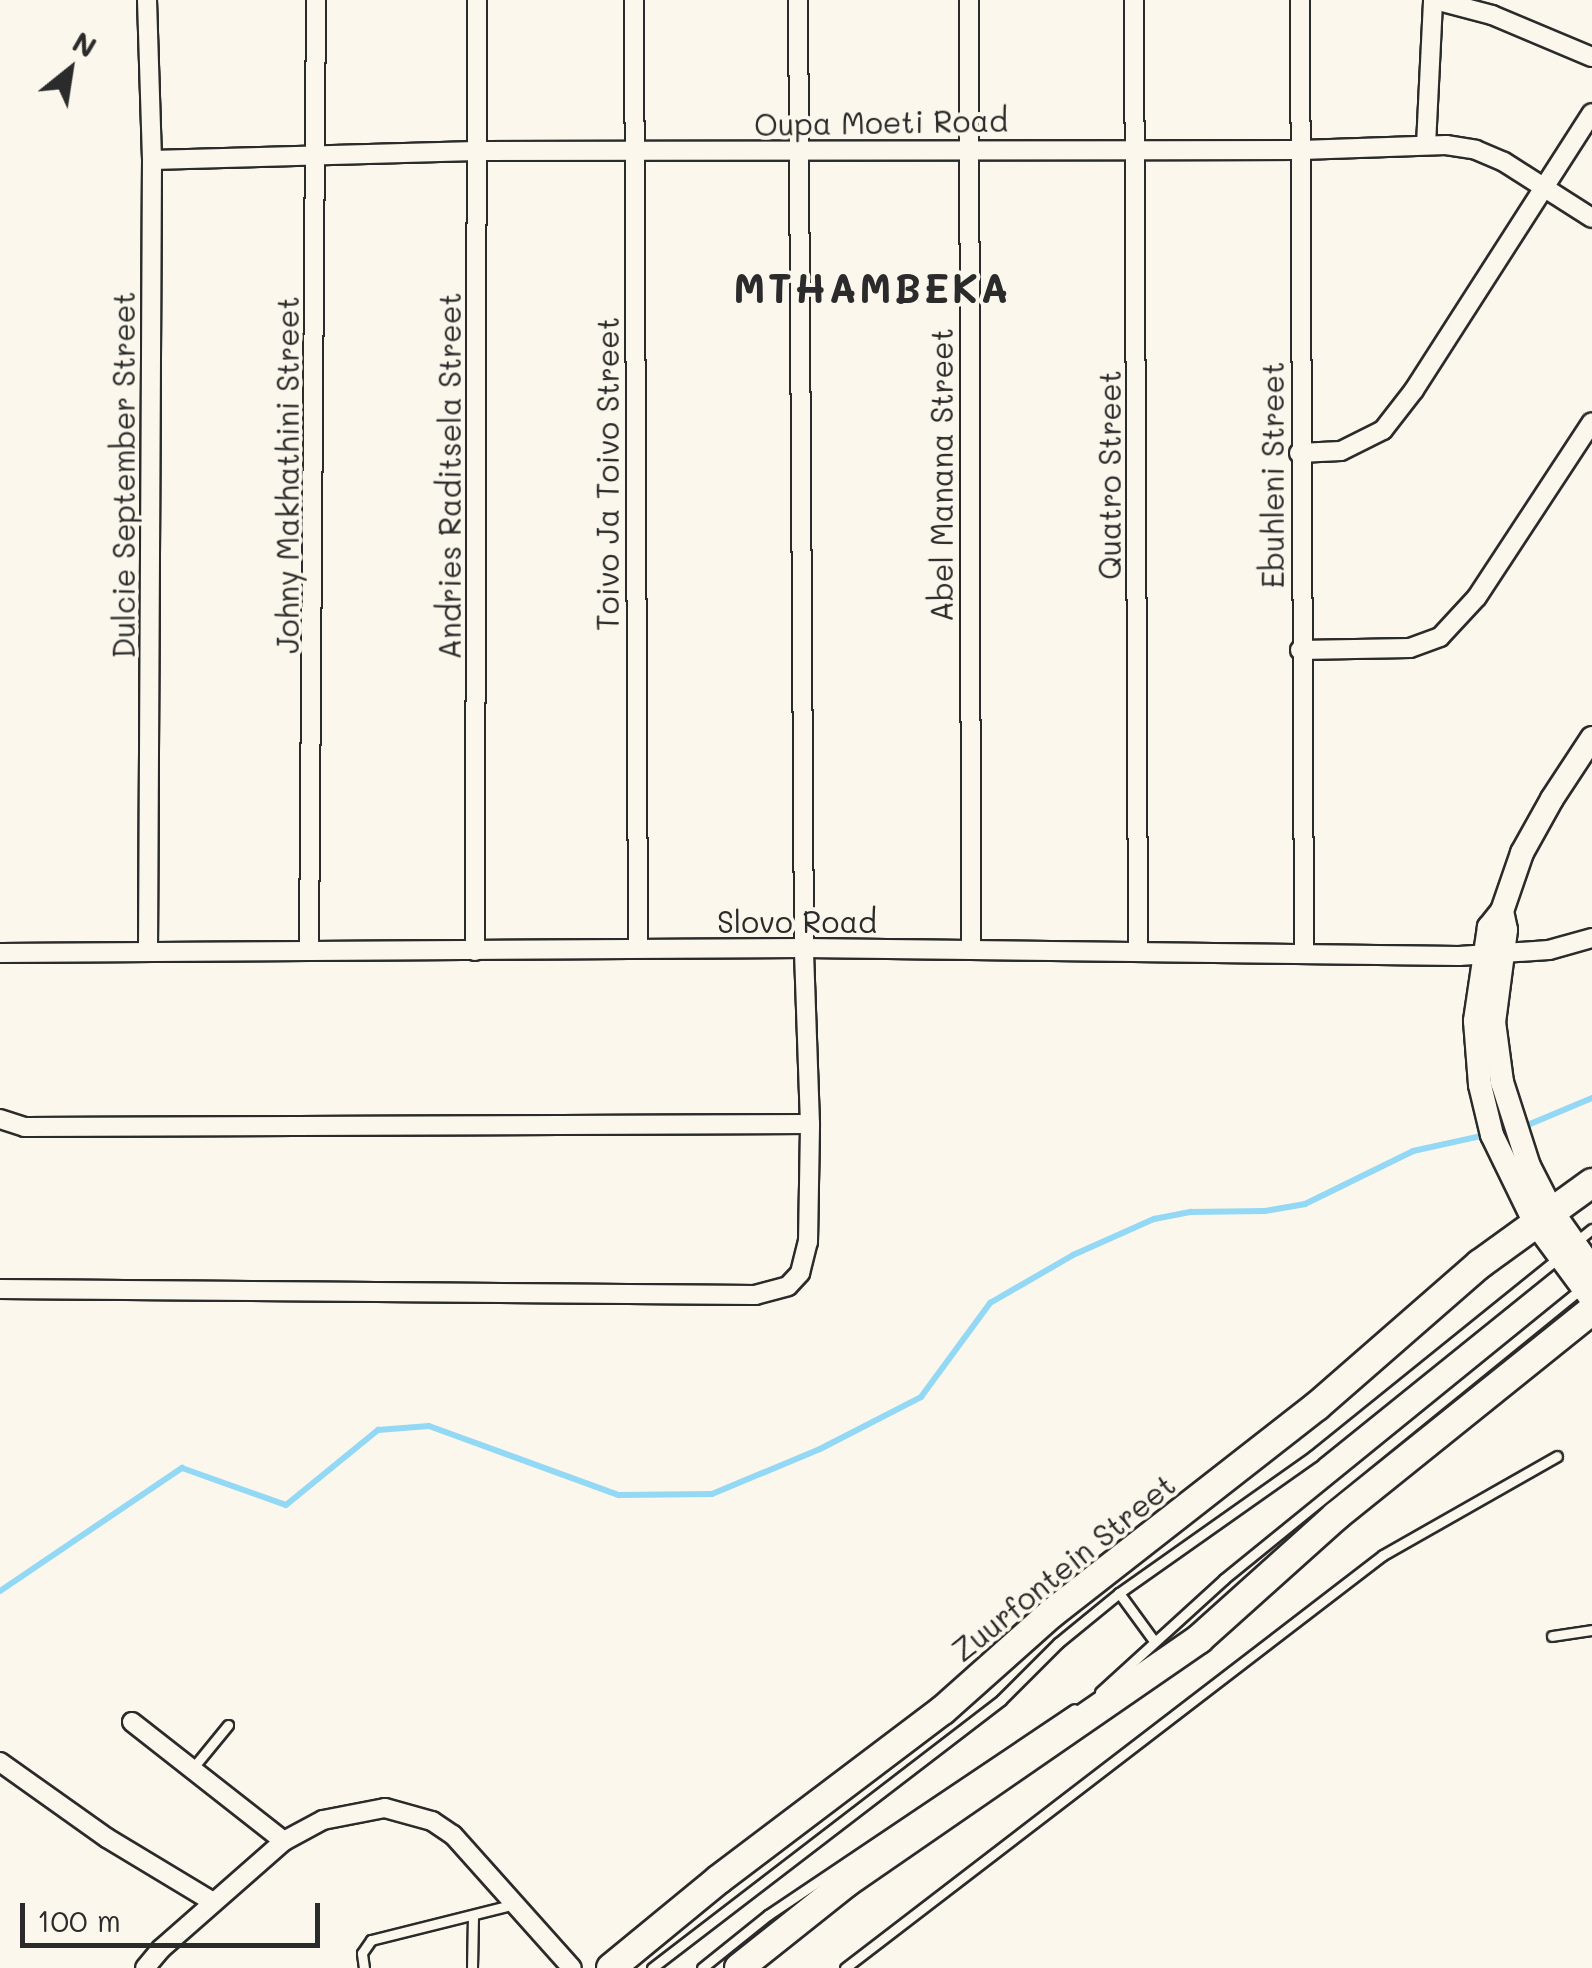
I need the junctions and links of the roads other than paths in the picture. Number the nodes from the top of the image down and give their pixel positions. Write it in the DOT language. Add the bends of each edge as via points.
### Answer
graph roads {
  1 [pos="147,0"];
  2 [pos="316,0"];
  3 [pos="477,0"];
  4 [pos="634,0"];
  5 [pos="798,0"];
  6 [pos="969,0"];
  7 [pos="1134,0"];
  8 [pos="1300,0"];
  9 [pos="1434,0"];
  10 [pos="1495,7"];
  11 [pos="1592,57"];
  12 [pos="1592,113"];
  13 [pos="1426,145"];
  14 [pos="968,147"];
  15 [pos="797,150"];
  16 [pos="1135,150"];
  17 [pos="1301,150"];
  18 [pos="476,151"];
  19 [pos="631,153"];
  20 [pos="316,154"];
  21 [pos="152,160"];
  22 [pos="1546,188"];
  23 [pos="1592,218"];
  24 [pos="1592,422"];
  25 [pos="1300,453"];
  26 [pos="1300,650"];
  27 [pos="1592,738"];
  28 [pos="1592,938"];
  29 [pos="638,948"];
  30 [pos="804,948"];
  31 [pos="148,950"];
  32 [pos="970,950"];
  33 [pos="1138,950"];
  34 [pos="1304,950"];
  35 [pos="309,951"];
  36 [pos="476,951"];
  37 [pos="0,952"];
  38 [pos="1492,955"];
  39 [pos="0,1118"];
  40 [pos="810,1124"];
  41 [pos="1592,1183"];
  42 [pos="1544,1217"];
  43 [pos="1592,1229"];
  44 [pos="1565,1252"];
  45 [pos="0,1289"];
  46 [pos="1590,1289"];
  47 [pos="1556,1456"];
  48 [pos="1119,1593"];
  49 [pos="1592,1630"];
  50 [pos="1552,1636"];
  51 [pos="1154,1642"];
  52 [pos="132,1722"];
  53 [pos="228,1725"];
  54 [pos="0,1762"];
  55 [pos="192,1769"];
  56 [pos="284,1842"];
  57 [pos="213,1902"];
  58 [pos="517,1903"];
  59 [pos="473,1916"];
  60 [pos="145,1968"];
  61 [pos="364,1968"];
  62 [pos="472,1968"];
  63 [pos="572,1968"];
  64 [pos="611,1968"];
  65 [pos="652,1968"];
  66 [pos="702,1968"];
  67 [pos="740,1968"];
  68 [pos="845,1968"];
  1 -- 21 [label="street, Dulcie September Street"];
  2 -- 20 [label="street, Johny Makhathini Street"];
  3 -- 18 [label="street, Andries Raditsela Street"];
  4 -- 19 [label="street, Toivo Ja Toivo Street"];
  5 -- 15 [label="street"];
  6 -- 14 [label="street, Abel Manana Street"];
  7 -- 16 [label="street, Quatro Street"];
  8 -- 17 [label="street, Ebuhleni Street"];
  9 -- 10 [label="street"];
  9 -- 13 [label="street"];
  10 -- 11 [label="street"];
  12 -- 22 [label="street"];
  13 -- 17 [label="street, Oupa Moeti Road"];
  13 -- 22 [label="street, Oupa Moeti Road" via="1476,150"];
  14 -- 15 [label="street, Oupa Moeti Road"];
  14 -- 16 [label="street, Oupa Moeti Road"];
  14 -- 32 [label="street, Abel Manana Street"];
  15 -- 19 [label="street, Oupa Moeti Road"];
  15 -- 30 [label="street"];
  16 -- 17 [label="street, Oupa Moeti Road"];
  16 -- 33 [label="street, Quatro Street"];
  17 -- 25 [label="street, Ebuhleni Street"];
  18 -- 19 [label="street, Oupa Moeti Road"];
  18 -- 20 [label="street, Oupa Moeti Road"];
  18 -- 36 [label="street, Andries Raditsela Street"];
  19 -- 29 [label="street, Toivo Ja Toivo Street"];
  20 -- 21 [label="street, Oupa Moeti Road"];
  20 -- 35 [label="street, Johny Makhathini Street"];
  21 -- 31 [label="street, Dulcie September Street"];
  22 -- 23 [label="street, Oupa Moeti Road"];
  22 -- 25 [label="street" via="1383,430 1341,451"];
  24 -- 26 [label="street" via="1476,597 1440,638 1410,648"];
  25 -- 26 [label="street, Ebuhleni Street"];
  26 -- 34 [label="street, Ebuhleni Street"];
  27 -- 38 [label="street" via="1522,854 1502,911 1506,930"];
  28 -- 38 [label="street, Slovo Road"];
  29 -- 30 [label="street, Slovo Road"];
  29 -- 36 [label="street, Slovo Road"];
  30 -- 32 [label="street, Slovo Road"];
  30 -- 40 [label="street"];
  31 -- 35 [label="street, Slovo Road"];
  31 -- 37 [label="street, Slovo Road"];
  32 -- 33 [label="street, Slovo Road"];
  33 -- 34 [label="street, Slovo Road"];
  34 -- 38 [label="street, Slovo Road"];
  35 -- 36 [label="street, Slovo Road"];
  38 -- 42 [label="street" via="1491,1084 1519,1171"];
  39 -- 40 [label="street" via="25,1127"];
  40 -- 45 [label="street" via="808,1242 800,1273 788,1286 756,1296"];
  41 -- 42 [label="main road, Zuurfontein Street"];
  42 -- 44 [label="street"];
  42 -- 64 [label="main road, Zuurfontein Street" via="1052,1613 942,1710"];
  43 -- 44 [label="lane"];
  44 -- 46 [label="street"];
  44 -- 48 [label="lane" via="1313,1456"];
  46 -- 51 [label="lane"];
  46 -- 67 [label="main road" via="1199,1639 846,1882"];
  47 -- 68 [label="lane" via="1383,1556"];
  48 -- 51 [label="lane"];
  48 -- 65 [label="lane" via="1002,1700"];
  49 -- 50 [label="lane"];
  51 -- 66 [label="lane" via="1096,1695 862,1849"];
  52 -- 55 [label="street"];
  53 -- 55 [label="lane"];
  54 -- 57 [label="street"];
  55 -- 56 [label="street"];
  56 -- 57 [label="street"];
  56 -- 58 [label="street" via="323,1820 360,1810 407,1813 453,1834"];
  57 -- 60 [label="street"];
  58 -- 59 [label="lane"];
  58 -- 63 [label="street"];
  59 -- 61 [label="lane" via="370,1940 362,1953"];
  59 -- 62 [label="lane"];
}
